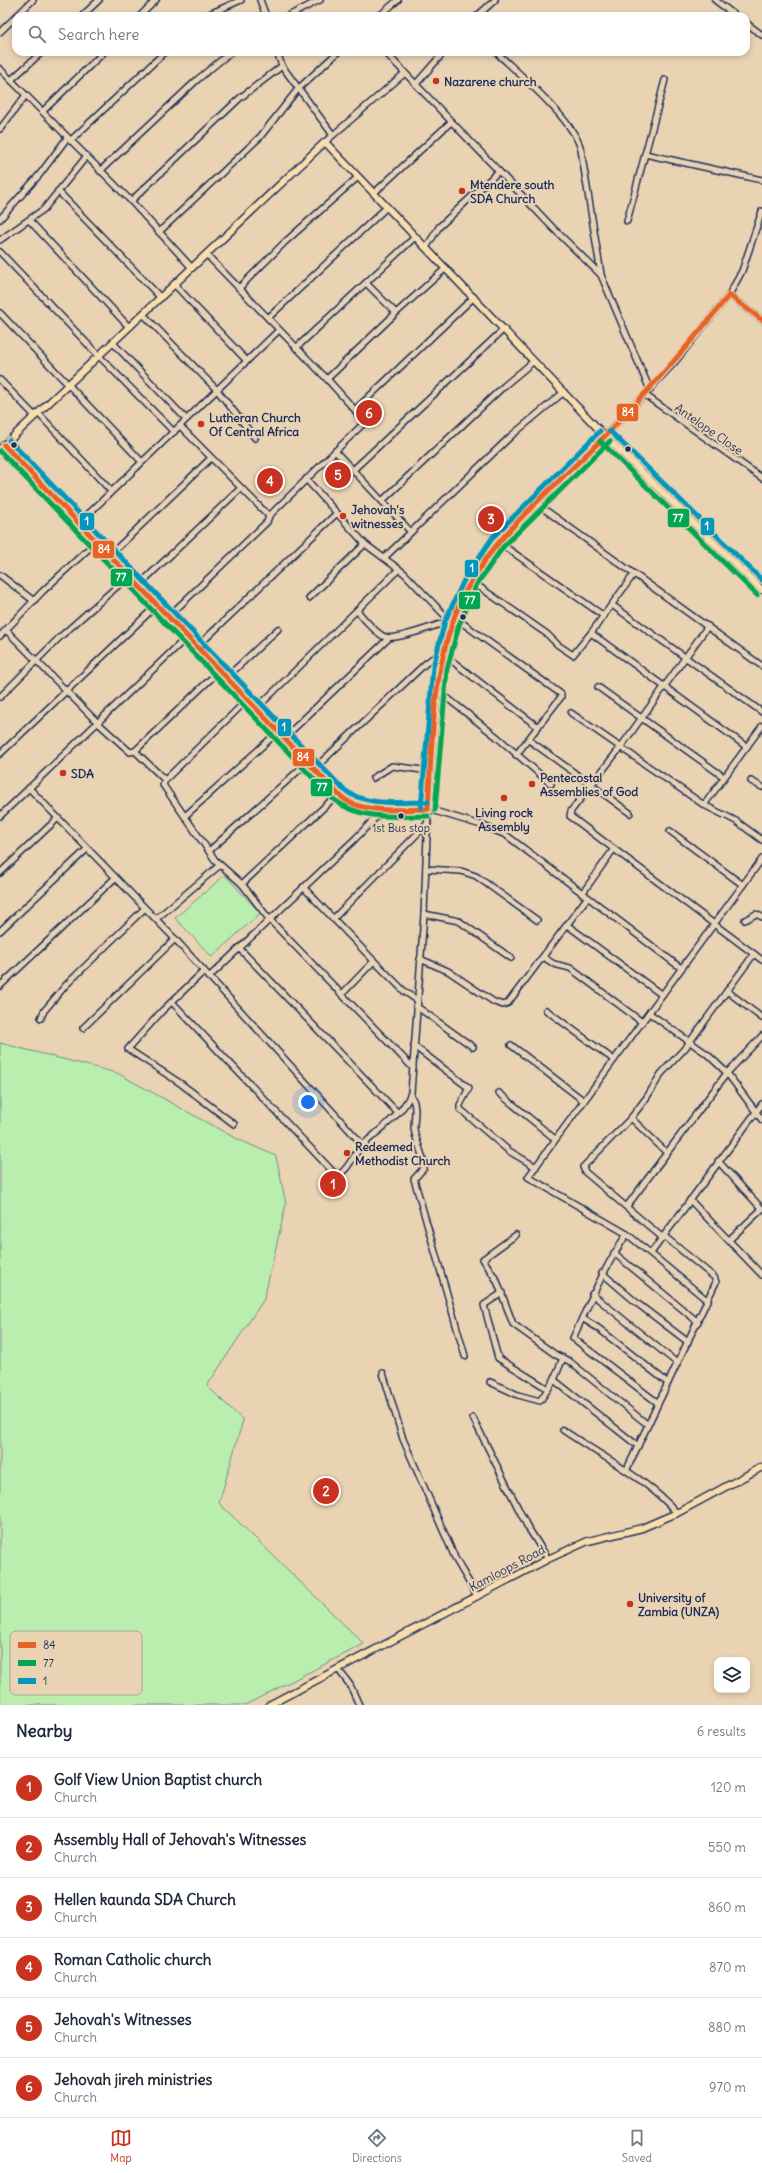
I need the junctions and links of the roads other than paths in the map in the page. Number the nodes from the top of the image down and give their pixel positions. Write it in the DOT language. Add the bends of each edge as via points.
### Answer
graph roads {
  1 [pos="33,0"];
  2 [pos="156,0"];
  3 [pos="241,0"];
  4 [pos="260,0"];
  5 [pos="320,0"];
  6 [pos="398,0"];
  7 [pos="495,0"];
  8 [pos="715,0"];
  9 [pos="96,1"];
  10 [pos="21,12"];
  11 [pos="86,12"];
  12 [pos="144,12"];
  13 [pos="214,12"];
  14 [pos="264,12"];
  15 [pos="296,12"];
  16 [pos="384,12"];
  17 [pos="482,12"];
  18 [pos="731,12"];
  19 [pos="12,20"];
  20 [pos="750,26"];
  21 [pos="0,32"];
  22 [pos="762,35"];
  23 [pos="37,56"];
  24 [pos="100,56"];
  25 [pos="161,56"];
  26 [pos="226,56"];
  27 [pos="278,56"];
  28 [pos="334,56"];
  29 [pos="389,56"];
  30 [pos="440,56"];
  31 [pos="500,56"];
  32 [pos="282,66"];
  33 [pos="0,70"];
  34 [pos="405,73"];
  35 [pos="10,80"];
  36 [pos="665,80"];
  37 [pos="416,84"];
  38 [pos="298,89"];
  39 [pos="26,94"];
  40 [pos="43,111"];
  41 [pos="452,122"];
  42 [pos="0,129"];
  43 [pos="333,135"];
  44 [pos="69,140"];
  45 [pos="325,142"];
  46 [pos="645,154"];
  47 [pos="86,157"];
  48 [pos="100,171"];
  49 [pos="499,171"];
  50 [pos="358,177"];
  51 [pos="762,180"];
  52 [pos="58,191"];
  53 [pos="374,193"];
  54 [pos="132,201"];
  55 [pos="387,207"];
  56 [pos="762,211"];
  57 [pos="0,219"];
  58 [pos="29,220"];
  59 [pos="627,221"];
  60 [pos="159,232"];
  61 [pos="415,237"];
  62 [pos="0,240"];
  63 [pos="426,248"];
  64 [pos="0,252"];
  65 [pos="206,254"];
  66 [pos="192,268"];
  67 [pos="446,268"];
  68 [pos="601,275"];
  69 [pos="366,283"];
  70 [pos="174,284"];
  71 [pos="238,288"];
  72 [pos="729,295"];
  73 [pos="474,297"];
  74 [pos="160,298"];
  75 [pos="0,313"];
  76 [pos="396,313"];
  77 [pos="143,314"];
  78 [pos="268,318"];
  79 [pos="762,320"];
  80 [pos="129,327"];
  81 [pos="504,329"];
  82 [pos="279,330"];
  83 [pos="113,343"];
  84 [pos="296,348"];
  85 [pos="99,356"];
  86 [pos="247,361"];
  87 [pos="534,361"];
  88 [pos="327,379"];
  89 [pos="0,380"];
  90 [pos="69,384"];
  91 [pos="217,390"];
  92 [pos="650,390"];
  93 [pos="564,392"];
  94 [pos="645,396"];
  95 [pos="355,410"];
  96 [pos="37,415"];
  97 [pos="186,420"];
  98 [pos="180,426"];
  99 [pos="174,432"];
  100 [pos="605,436"];
  101 [pos="256,438"];
  102 [pos="2,447"];
  103 [pos="335,451"];
  104 [pos="211,458"];
  105 [pos="142,462"];
  106 [pos="354,470"];
  107 [pos="762,478"];
  108 [pos="306,480"];
  109 [pos="241,488"];
  110 [pos="111,491"];
  111 [pos="382,501"];
  112 [pos="537,504"];
  113 [pos="337,513"];
  114 [pos="269,516"];
  115 [pos="79,523"];
  116 [pos="411,532"];
  117 [pos="97,541"];
  118 [pos="498,542"];
  119 [pos="365,544"];
  120 [pos="110,555"];
  121 [pos="384,558"];
  122 [pos="399,569"];
  123 [pos="634,574"];
  124 [pos="0,575"];
  125 [pos="130,575"];
  126 [pos="471,581"];
  127 [pos="139,585"];
  128 [pos="762,590"];
  129 [pos="309,598"];
  130 [pos="34,601"];
  131 [pos="158,604"];
  132 [pos="612,605"];
  133 [pos="358,611"];
  134 [pos="168,616"];
  135 [pos="604,616"];
  136 [pos="452,620"];
  137 [pos="708,626"];
  138 [pos="278,629"];
  139 [pos="2,633"];
  140 [pos="591,633"];
  141 [pos="188,636"];
  142 [pos="389,638"];
  143 [pos="198,646"];
  144 [pos="443,652"];
  145 [pos="685,658"];
  146 [pos="38,661"];
  147 [pos="762,666"];
  148 [pos="220,670"];
  149 [pos="227,677"];
  150 [pos="665,686"];
  151 [pos="598,687"];
  152 [pos="437,690"];
  153 [pos="67,691"];
  154 [pos="0,697"];
  155 [pos="248,699"];
  156 [pos="257,708"];
  157 [pos="762,712"];
  158 [pos="570,713"];
  159 [pos="642,717"];
  160 [pos="98,724"];
  161 [pos="538,727"];
  162 [pos="761,730"];
  163 [pos="279,731"];
  164 [pos="285,737"];
  165 [pos="529,740"];
  166 [pos="747,747"];
  167 [pos="620,748"];
  168 [pos="135,751"];
  169 [pos="0,754"];
  170 [pos="516,755"];
  171 [pos="308,762"];
  172 [pos="314,768"];
  173 [pos="430,771"];
  174 [pos="724,777"];
  175 [pos="373,778"];
  176 [pos="164,780"];
  177 [pos="751,781"];
  178 [pos="551,784"];
  179 [pos="591,785"];
  180 [pos="762,787"];
  181 [pos="30,788"];
  182 [pos="338,794"];
  183 [pos="704,805"];
  184 [pos="384,809"];
  185 [pos="428,809"];
  186 [pos="630,813"];
  187 [pos="0,816"];
  188 [pos="185,816"];
  189 [pos="58,818"];
  190 [pos="428,823"];
  191 [pos="670,831"];
  192 [pos="762,840"];
  193 [pos="87,848"];
  194 [pos="614,850"];
  195 [pos="209,851"];
  196 [pos="762,858"];
  197 [pos="220,865"];
  198 [pos="426,869"];
  199 [pos="0,873"];
  200 [pos="115,878"];
  201 [pos="242,884"];
  202 [pos="743,885"];
  203 [pos="303,887"];
  204 [pos="582,894"];
  205 [pos="587,898"];
  206 [pos="144,910"];
  207 [pos="424,914"];
  208 [pos="762,917"];
  209 [pos="156,919"];
  210 [pos="269,919"];
  211 [pos="333,919"];
  212 [pos="538,920"];
  213 [pos="745,920"];
  214 [pos="714,924"];
  215 [pos="567,925"];
  216 [pos="0,931"];
  217 [pos="175,939"];
  218 [pos="239,948"];
  219 [pos="754,954"];
  220 [pos="543,957"];
  221 [pos="511,958"];
  222 [pos="420,960"];
  223 [pos="762,960"];
  224 [pos="374,961"];
  225 [pos="681,968"];
  226 [pos="204,971"];
  227 [pos="209,977"];
  228 [pos="0,986"];
  229 [pos="727,991"];
  230 [pos="342,994"];
  231 [pos="662,995"];
  232 [pos="417,1000"];
  233 [pos="172,1002"];
  234 [pos="416,1006"];
  235 [pos="546,1010"];
  236 [pos="649,1013"];
  237 [pos="41,1018"];
  238 [pos="762,1018"];
  239 [pos="642,1022"];
  240 [pos="83,1028"];
  241 [pos="762,1036"];
  242 [pos="690,1040"];
  243 [pos="511,1045"];
  244 [pos="414,1046"];
  245 [pos="473,1047"];
  246 [pos="614,1060"];
  247 [pos="414,1068"];
  248 [pos="727,1073"];
  249 [pos="410,1094"];
  250 [pos="499,1094"];
  251 [pos="584,1101"];
  252 [pos="762,1104"];
  253 [pos="756,1112"];
  254 [pos="398,1113"];
  255 [pos="631,1118"];
  256 [pos="762,1120"];
  257 [pos="234,1124"];
  258 [pos="555,1139"];
  259 [pos="363,1144"];
  260 [pos="667,1152"];
  261 [pos="718,1161"];
  262 [pos="536,1167"];
  263 [pos="690,1200"];
  264 [pos="627,1206"];
  265 [pos="762,1209"];
  266 [pos="626,1234"];
  267 [pos="516,1235"];
  268 [pos="663,1237"];
  269 [pos="729,1240"];
  270 [pos="614,1253"];
  271 [pos="651,1253"];
  272 [pos="602,1273"];
  273 [pos="762,1275"];
  274 [pos="502,1293"];
  275 [pos="592,1294"];
  276 [pos="708,1301"];
  277 [pos="582,1318"];
  278 [pos="698,1322"];
  279 [pos="688,1342"];
  280 [pos="464,1356"];
  281 [pos="563,1358"];
  282 [pos="677,1363"];
  283 [pos="382,1373"];
  284 [pos="554,1380"];
  285 [pos="490,1382"];
  286 [pos="668,1383"];
  287 [pos="548,1389"];
  288 [pos="658,1404"];
  289 [pos="473,1418"];
  290 [pos="648,1425"];
  291 [pos="563,1430"];
  292 [pos="638,1446"];
  293 [pos="762,1467"];
  294 [pos="626,1469"];
  295 [pos="677,1514"];
  296 [pos="548,1559"];
  297 [pos="477,1596"];
  298 [pos="338,1669"];
  299 [pos="269,1705"];
  300 [pos="359,1705"];
  1 -- 10 [label="street"];
  2 -- 12 [label="street"];
  3 -- 13 [label="street"];
  4 -- 14 [label="street"];
  5 -- 15 [label="street"];
  6 -- 16 [label="street"];
  7 -- 17 [label="street"];
  8 -- 18 [label="street"];
  9 -- 11 [label="street"];
  19 -- 21 [label="street"];
  20 -- 22 [label="street"];
  23 -- 35 [label="street"];
  24 -- 40 [label="street"];
  25 -- 44 [label="street"];
  26 -- 48 [label="street"];
  27 -- 32 [label="street"];
  28 -- 38 [label="street"];
  29 -- 34 [label="street"];
  30 -- 37 [label="street"];
  31 -- 68 [label="street" via="552,107 580,142"];
  32 -- 38 [label="street"];
  32 -- 54 [label="street" via="240,98"];
  33 -- 35 [label="street"];
  34 -- 37 [label="street"];
  34 -- 43 [label="street"];
  35 -- 39 [label="street"];
  36 -- 46 [label="street"];
  37 -- 41 [label="street"];
  38 -- 43 [label="street"];
  38 -- 60 [label="street" via="260,137"];
  39 -- 40 [label="street"];
  39 -- 42 [label="street"];
  40 -- 44 [label="street"];
  41 -- 49 [label="street"];
  41 -- 53 [label="street"];
  43 -- 45 [label="street"];
  44 -- 47 [label="street"];
  44 -- 57 [label="street"];
  45 -- 50 [label="main road"];
  45 -- 65 [label="main road"];
  46 -- 51 [label="street"];
  46 -- 59 [label="street"];
  47 -- 48 [label="street"];
  47 -- 52 [label="street"];
  48 -- 54 [label="street"];
  49 -- 63 [label="street" via="439,227"];
  49 -- 68 [label="street"];
  50 -- 53 [label="main road"];
  50 -- 71 [label="street"];
  52 -- 58 [label="street" via="44,209"];
  52 -- 74 [label="street"];
  53 -- 55 [label="main road"];
  54 -- 60 [label="street"];
  55 -- 61 [label="main road"];
  55 -- 78 [label="street"];
  56 -- 72 [label="street" via="742,271"];
  58 -- 62 [label="street"];
  58 -- 80 [label="street"];
  60 -- 66 [label="street"];
  61 -- 63 [label="main road"];
  61 -- 69 [label="street"];
  63 -- 67 [label="main road"];
  64 -- 85 [label="street"];
  65 -- 66 [label="main road"];
  65 -- 71 [label="street"];
  66 -- 70 [label="main road"];
  67 -- 73 [label="main road"];
  67 -- 76 [label="street"];
  68 -- 92 [label="street"];
  69 -- 76 [label="street"];
  69 -- 84 [label="street"];
  70 -- 74 [label="main road"];
  70 -- 86 [label="street"];
  71 -- 78 [label="street"];
  72 -- 79 [label="street"];
  72 -- 92 [label="street" via="686,350"];
  73 -- 81 [label="main road"];
  73 -- 95 [label="street"];
  74 -- 77 [label="main road"];
  75 -- 90 [label="street"];
  76 -- 88 [label="street"];
  77 -- 80 [label="main road"];
  77 -- 91 [label="street"];
  78 -- 82 [label="street"];
  80 -- 83 [label="main road"];
  81 -- 87 [label="main road"];
  81 -- 106 [label="street"];
  82 -- 84 [label="street"];
  82 -- 86 [label="street"];
  83 -- 85 [label="main road"];
  83 -- 97 [label="street"];
  84 -- 88 [label="street"];
  85 -- 90 [label="main road"];
  85 -- 99 [label="street"];
  86 -- 91 [label="street"];
  87 -- 93 [label="main road"];
  87 -- 111 [label="street"];
  88 -- 95 [label="street"];
  89 -- 96 [label="street"];
  90 -- 96 [label="main road"];
  90 -- 105 [label="street"];
  91 -- 97 [label="street"];
  91 -- 101 [label="street"];
  92 -- 94 [label="street"];
  93 -- 100 [label="main road"];
  93 -- 116 [label="street" via="510,436"];
  94 -- 100 [label="street"];
  94 -- 107 [label="street, Antelope Close"];
  95 -- 103 [label="street" via="362,418 362,425"];
  96 -- 102 [label="main road"];
  96 -- 110 [label="street"];
  97 -- 98 [label="street"];
  98 -- 99 [label="street"];
  98 -- 104 [label="street"];
  99 -- 105 [label="street"];
  100 -- 112 [label="main road"];
  100 -- 128 [label="main road"];
  102 -- 115 [label="main road"];
  103 -- 106 [label="street"];
  103 -- 108 [label="street"];
  104 -- 109 [label="street"];
  104 -- 120 [label="street"];
  105 -- 110 [label="street"];
  106 -- 111 [label="street"];
  108 -- 113 [label="street"];
  108 -- 114 [label="street"];
  109 -- 114 [label="street"];
  109 -- 127 [label="street"];
  110 -- 115 [label="street"];
  111 -- 116 [label="street"];
  112 -- 118 [label="main road"];
  112 -- 123 [label="street"];
  113 -- 119 [label="street"];
  113 -- 143 [label="street"];
  114 -- 134 [label="street" via="267,522"];
  115 -- 117 [label="main road"];
  116 -- 121 [label="street"];
  117 -- 120 [label="main road"];
  117 -- 130 [label="street"];
  118 -- 126 [label="main road"];
  118 -- 135 [label="street"];
  119 -- 121 [label="street"];
  119 -- 129 [label="street"];
  120 -- 125 [label="main road"];
  121 -- 122 [label="street"];
  122 -- 133 [label="street"];
  122 -- 136 [label="street"];
  123 -- 132 [label="street"];
  123 -- 137 [label="street"];
  124 -- 130 [label="street"];
  125 -- 127 [label="main road"];
  125 -- 146 [label="street" via="60,637"];
  126 -- 136 [label="main road"];
  126 -- 140 [label="street" via="547,634 570,654 575,654"];
  127 -- 131 [label="main road"];
  130 -- 139 [label="street"];
  131 -- 134 [label="main road"];
  131 -- 153 [label="street"];
  132 -- 135 [label="street"];
  132 -- 145 [label="street"];
  133 -- 142 [label="street" via="381,634"];
  133 -- 156 [label="street"];
  134 -- 141 [label="main road"];
  135 -- 140 [label="street"];
  136 -- 142 [label="street"];
  136 -- 144 [label="main road"];
  136 -- 161 [label="street" via="561,694"];
  137 -- 145 [label="street"];
  137 -- 147 [label="street"];
  138 -- 149 [label="street"];
  139 -- 146 [label="street"];
  140 -- 150 [label="street"];
  141 -- 143 [label="main road"];
  141 -- 160 [label="street"];
  142 -- 164 [label="street"];
  143 -- 148 [label="main road"];
  144 -- 152 [label="main road"];
  144 -- 161 [label="street"];
  144 -- 172 [label="street" via="426,663"];
  145 -- 150 [label="street"];
  145 -- 157 [label="street"];
  146 -- 153 [label="street"];
  146 -- 154 [label="street"];
  148 -- 149 [label="main road"];
  148 -- 168 [label="street"];
  149 -- 155 [label="main road"];
  150 -- 159 [label="street"];
  150 -- 166 [label="street"];
  151 -- 159 [label="street"];
  152 -- 170 [label="street"];
  152 -- 173 [label="main road"];
  153 -- 160 [label="street"];
  153 -- 169 [label="street"];
  155 -- 156 [label="main road"];
  155 -- 176 [label="street"];
  156 -- 163 [label="main road"];
  158 -- 167 [label="street"];
  159 -- 167 [label="street"];
  159 -- 174 [label="street"];
  160 -- 168 [label="street" via="128,751"];
  160 -- 181 [label="street"];
  161 -- 165 [label="street"];
  162 -- 166 [label="street"];
  163 -- 164 [label="main road"];
  163 -- 188 [label="street"];
  164 -- 171 [label="main road"];
  165 -- 170 [label="street"];
  165 -- 179 [label="street"];
  166 -- 174 [label="street"];
  167 -- 179 [label="street"];
  167 -- 183 [label="street"];
  168 -- 176 [label="street"];
  170 -- 178 [label="street"];
  171 -- 172 [label="main road"];
  171 -- 195 [label="street"];
  172 -- 182 [label="main road"];
  173 -- 175 [label="street" via="392,766"];
  173 -- 185 [label="main road"];
  174 -- 183 [label="street"];
  176 -- 188 [label="street" via="163,786"];
  177 -- 180 [label="street"];
  179 -- 186 [label="street"];
  179 -- 194 [label="street" via="570,816"];
  181 -- 187 [label="street"];
  181 -- 189 [label="street"];
  182 -- 184 [label="main road" via="356,805"];
  182 -- 201 [label="street"];
  183 -- 192 [label="street" via="736,821"];
  184 -- 185 [label="main road"];
  184 -- 203 [label="street"];
  185 -- 190 [label="street"];
  185 -- 204 [label="street" via="506,835"];
  188 -- 195 [label="street"];
  189 -- 193 [label="street"];
  189 -- 199 [label="street"];
  190 -- 198 [label="street"];
  190 -- 211 [label="street"];
  191 -- 202 [label="street"];
  193 -- 200 [label="street"];
  193 -- 216 [label="street"];
  194 -- 204 [label="street"];
  194 -- 214 [label="street"];
  195 -- 197 [label="street"];
  196 -- 202 [label="street"];
  197 -- 201 [label="street"];
  197 -- 209 [label="street"];
  198 -- 207 [label="street"];
  198 -- 212 [label="street" via="461,870 476,876"];
  200 -- 206 [label="street"];
  200 -- 228 [label="street"];
  201 -- 210 [label="street"];
  202 -- 214 [label="street"];
  203 -- 210 [label="street"];
  203 -- 211 [label="street"];
  204 -- 205 [label="street"];
  205 -- 215 [label="street"];
  205 -- 225 [label="street"];
  206 -- 209 [label="street"];
  206 -- 237 [label="street" via="66,985"];
  207 -- 221 [label="street" via="459,921"];
  207 -- 222 [label="street"];
  208 -- 213 [label="street" via="756,914"];
  209 -- 217 [label="street"];
  210 -- 218 [label="street"];
  210 -- 230 [label="street"];
  211 -- 224 [label="street"];
  214 -- 219 [label="street"];
  214 -- 225 [label="street"];
  215 -- 220 [label="street"];
  215 -- 231 [label="street"];
  217 -- 226 [label="street"];
  217 -- 240 [label="street"];
  218 -- 227 [label="street"];
  218 -- 254 [label="street"];
  219 -- 223 [label="street"];
  219 -- 229 [label="street"];
  220 -- 222 [label="street" via="512,999 504,1005 494,1002 448,971"];
  220 -- 239 [label="street" via="554,964 570,968"];
  222 -- 232 [label="street"];
  224 -- 230 [label="street"];
  224 -- 232 [label="street"];
  225 -- 231 [label="street"];
  226 -- 227 [label="street"];
  226 -- 233 [label="street"];
  227 -- 259 [label="street"];
  229 -- 238 [label="street"];
  229 -- 242 [label="street"];
  230 -- 247 [label="street"];
  231 -- 236 [label="street"];
  232 -- 234 [label="street"];
  233 -- 257 [label="street" via="128,1049"];
  233 -- 259 [label="street" via="335,1175 340,1175 348,1167"];
  234 -- 244 [label="street"];
  234 -- 245 [label="street"];
  235 -- 246 [label="street"];
  236 -- 239 [label="street"];
  236 -- 242 [label="street"];
  239 -- 246 [label="street"];
  241 -- 248 [label="street"];
  242 -- 248 [label="street"];
  242 -- 255 [label="street" via="661,1074"];
  243 -- 251 [label="street"];
  244 -- 247 [label="street"];
  244 -- 262 [label="street" via="469,1088 460,1109 509,1151"];
  246 -- 251 [label="street"];
  247 -- 249 [label="street"];
  248 -- 253 [label="street"];
  248 -- 260 [label="street"];
  249 -- 254 [label="street"];
  249 -- 280 [label="street" via="415,1106 416,1142 425,1164 414,1179"];
  250 -- 258 [label="street"];
  251 -- 258 [label="street"];
  252 -- 253 [label="street"];
  253 -- 256 [label="street"];
  253 -- 261 [label="street"];
  254 -- 259 [label="street"];
  255 -- 260 [label="street"];
  255 -- 264 [label="street" via="583,1167"];
  258 -- 262 [label="street"];
  260 -- 264 [label="street"];
  261 -- 263 [label="street"];
  261 -- 265 [label="street"];
  262 -- 266 [label="street" via="528,1177"];
  263 -- 268 [label="street"];
  263 -- 269 [label="street"];
  264 -- 268 [label="street"];
  265 -- 269 [label="street"];
  266 -- 270 [label="street"];
  266 -- 271 [label="street"];
  267 -- 274 [label="street" via="483,1259"];
  268 -- 271 [label="street"];
  268 -- 276 [label="street" via="716,1278"];
  269 -- 273 [label="street"];
  270 -- 272 [label="street"];
  270 -- 278 [label="street"];
  271 -- 276 [label="street"];
  272 -- 275 [label="street"];
  272 -- 279 [label="street"];
  274 -- 281 [label="street" via="512,1324"];
  274 -- 287 [label="street" via="484,1305 498,1358"];
  275 -- 277 [label="street"];
  275 -- 282 [label="street"];
  276 -- 278 [label="street"];
  277 -- 286 [label="street"];
  277 -- 288 [label="street" via="573,1338"];
  278 -- 279 [label="street"];
  279 -- 282 [label="street"];
  281 -- 284 [label="street"];
  281 -- 290 [label="street"];
  282 -- 286 [label="street"];
  283 -- 297 [label="street" via="404,1438 456,1560"];
  284 -- 287 [label="street"];
  284 -- 292 [label="street"];
  285 -- 287 [label="street" via="538,1401"];
  286 -- 288 [label="street"];
  288 -- 290 [label="street"];
  289 -- 296 [label="street" via="527,1526"];
  290 -- 292 [label="street"];
  291 -- 294 [label="street"];
  292 -- 294 [label="street"];
  293 -- 295 [label="main road, Kamloops Road"];
  294 -- 295 [label="street"];
  295 -- 296 [label="main road, Kamloops Road" via="642,1528 583,1543"];
  296 -- 297 [label="main road, Kamloops Road"];
  297 -- 298 [label="main road, Kamloops Road"];
  298 -- 299 [label="main road, Kamloops Road"];
  298 -- 300 [label="street"];
}
